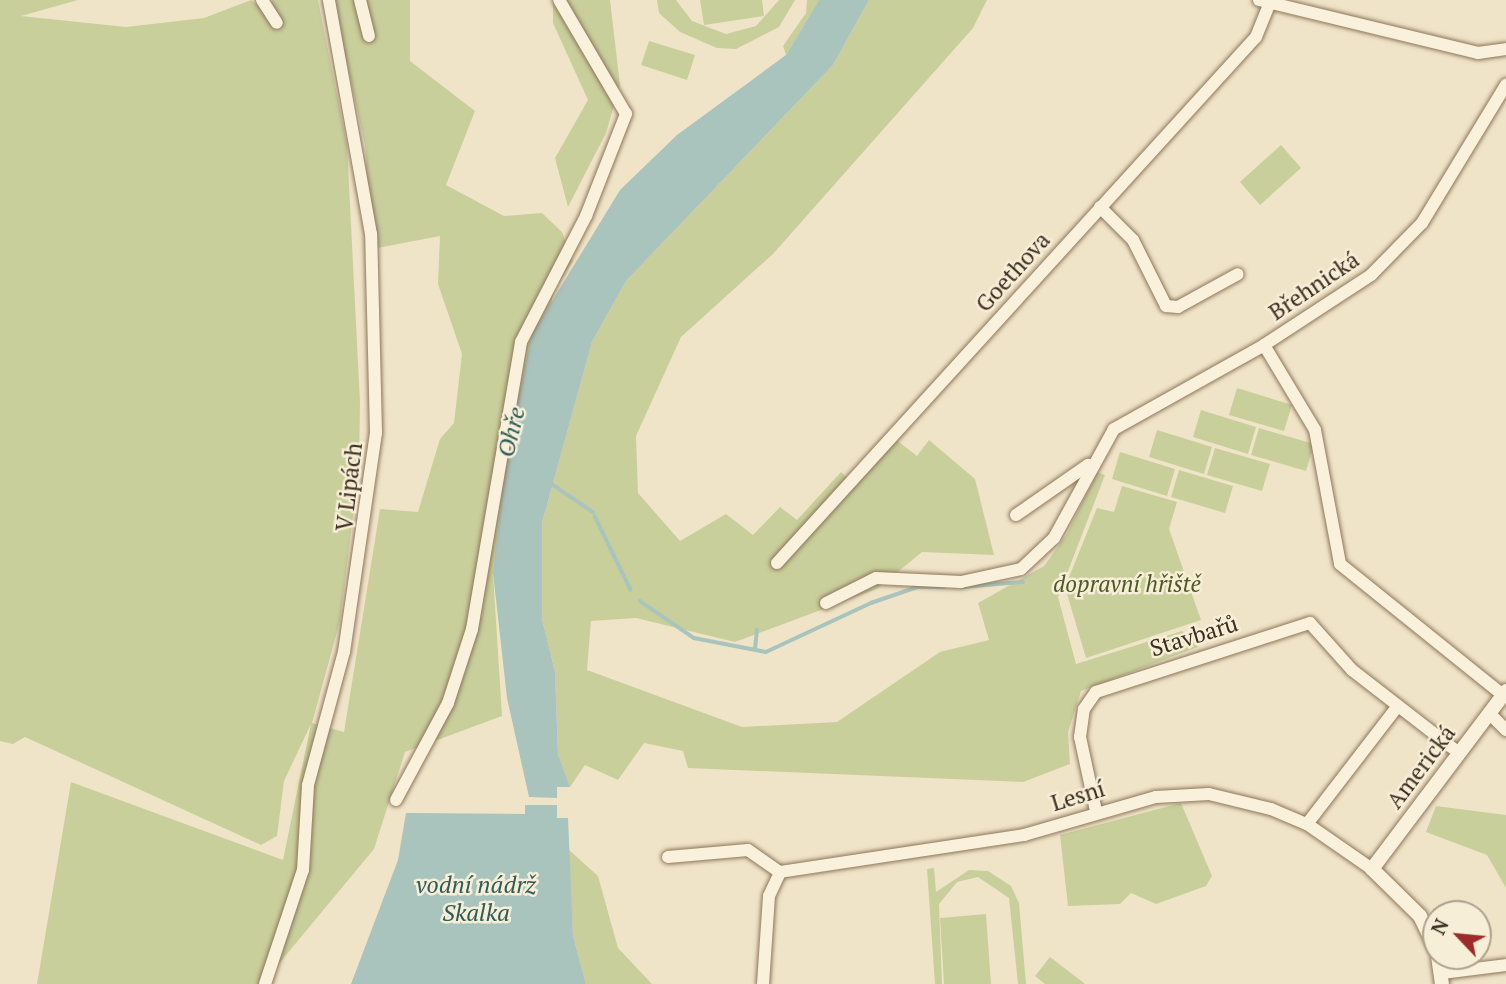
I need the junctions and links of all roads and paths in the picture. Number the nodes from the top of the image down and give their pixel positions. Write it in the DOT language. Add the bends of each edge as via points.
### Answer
graph roads {
  1 [pos="262,0"];
  2 [pos="329,0"];
  3 [pos="360,0"];
  4 [pos="559,0"];
  5 [pos="1264,1"];
  6 [pos="276,23"];
  7 [pos="369,37"];
  8 [pos="1506,49"];
  9 [pos="1506,85"];
  10 [pos="1100,207"];
  11 [pos="1238,274"];
  12 [pos="1264,345"];
  13 [pos="1091,463"];
  14 [pos="1016,514"];
  15 [pos="777,563"];
  16 [pos="826,603"];
  17 [pos="1504,693"];
  18 [pos="1398,706"];
  19 [pos="1490,714"];
  20 [pos="1506,730"];
  21 [pos="1459,753"];
  22 [pos="396,800"];
  23 [pos="1096,811"];
  24 [pos="1307,824"];
  25 [pos="668,857"];
  26 [pos="1372,869"];
  27 [pos="780,872"];
  28 [pos="1422,920"];
  29 [pos="1506,965"];
  30 [pos="1442,979"];
  31 [pos="265,984"];
  32 [pos="763,984"];
  1 -- 6 [label="street"];
  2 -- 31 [label="street, V Lipách" via="371,234 376,432 357,586 308,785 303,870"];
  3 -- 7 [label="street"];
  4 -- 22 [label="street" via="591,47 611,94 625,104 625,121 586,216 521,342 472,629 448,703"];
  5 -- 8 [label="street" via="1478,53"];
  5 -- 10 [label="street, Goethova" via="1256,37"];
  9 -- 12 [label="street, Břehnická" via="1422,223 1371,275"];
  10 -- 11 [label="street" via="1133,240 1166,306 1178,307"];
  10 -- 15 [label="street, Goethova"];
  12 -- 13 [label="street, Břehnická" via="1127,419"];
  12 -- 17 [label="street" via="1315,430 1340,564"];
  13 -- 14 [label="street, Břehnická"];
  13 -- 16 [label="street, Břehnická" via="1054,538 1021,569 961,582 876,578"];
  17 -- 19 [label="street, Americká"];
  18 -- 21 [label="street, Stavbařů"];
  18 -- 23 [label="street, Stavbařů" via="1352,670 1310,623 1104,686 1084,709 1080,737"];
  18 -- 24 [label="street"];
  19 -- 20 [label="street"];
  19 -- 21 [label="street, Americká"];
  21 -- 26 [label="street, Americká"];
  23 -- 24 [label="street, Lesní" via="1156,797 1209,794"];
  23 -- 27 [label="street, Lesní" via="1024,835"];
  24 -- 26 [label="street, Lesní"];
  25 -- 27 [label="street" via="748,850"];
  26 -- 28 [label="street"];
  27 -- 32 [label="street" via="769,896"];
  29 -- 30 [label="street"];
}
